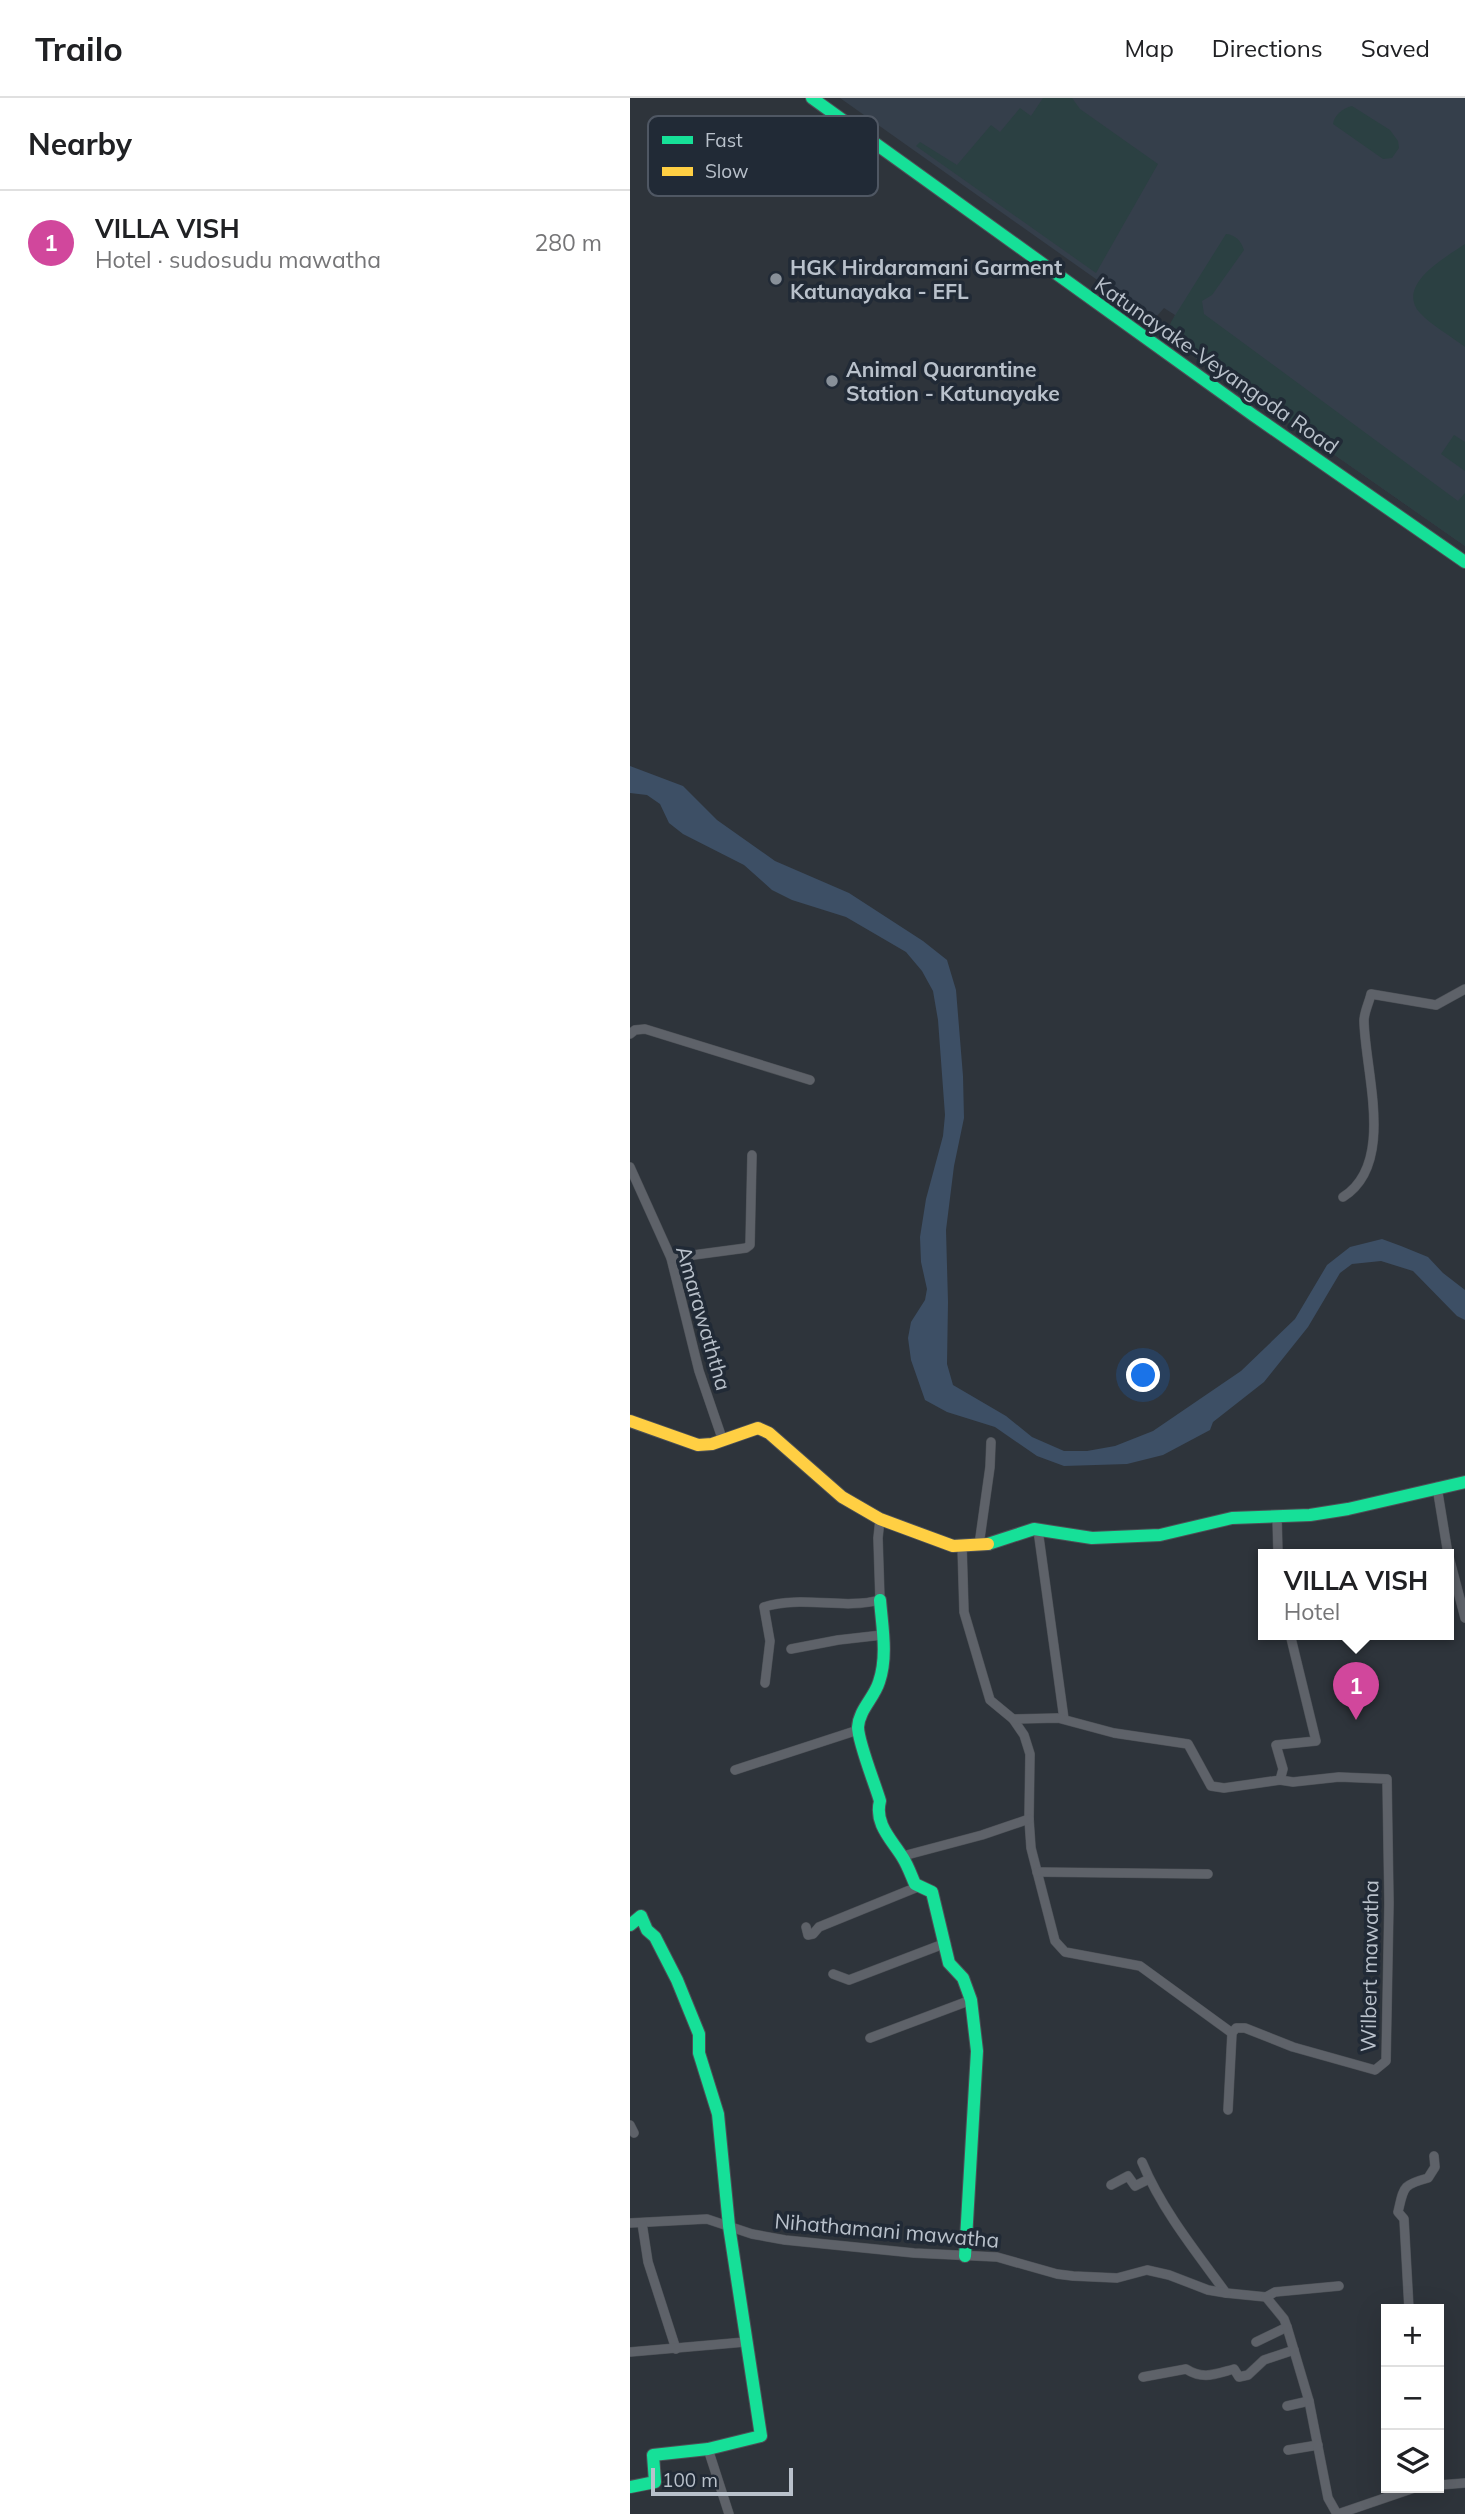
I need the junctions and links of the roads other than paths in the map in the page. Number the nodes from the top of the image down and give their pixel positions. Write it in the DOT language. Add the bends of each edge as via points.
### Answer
graph roads {
  1 [pos="812,98"];
  2 [pos="837,116"];
  3 [pos="878,145"];
  4 [pos="1465,562"];
  5 [pos="1465,989"];
  6 [pos="630,1034"];
  7 [pos="810,1080"];
  8 [pos="752,1156"];
  9 [pos="630,1167"];
  10 [pos="1343,1198"];
  11 [pos="671,1258"];
  12 [pos="630,1420"];
  13 [pos="723,1441"];
  14 [pos="991,1441"];
  15 [pos="1465,1482"];
  16 [pos="1437,1487"];
  17 [pos="1277,1516"];
  18 [pos="880,1519"];
  19 [pos="1038,1530"];
  20 [pos="962,1545"];
  21 [pos="979,1545"];
  22 [pos="1278,1549"];
  23 [pos="1447,1549"];
  24 [pos="1454,1578"];
  25 [pos="880,1600"];
  26 [pos="1465,1618"];
  27 [pos="882,1635"];
  28 [pos="1291,1640"];
  29 [pos="791,1649"];
  30 [pos="765,1683"];
  31 [pos="1013,1719"];
  32 [pos="1064,1719"];
  33 [pos="858,1730"];
  34 [pos="735,1770"];
  35 [pos="1280,1780"];
  36 [pos="1029,1819"];
  37 [pos="903,1856"];
  38 [pos="1037,1872"];
  39 [pos="1208,1874"];
  40 [pos="920,1886"];
  41 [pos="630,1925"];
  42 [pos="806,1927"];
  43 [pos="946,1943"];
  44 [pos="833,1974"];
  45 [pos="971,2000"];
  46 [pos="1233,2033"];
  47 [pos="870,2038"];
  48 [pos="1228,2110"];
  49 [pos="1434,2156"];
  50 [pos="1142,2162"];
  51 [pos="1149,2179"];
  52 [pos="1111,2185"];
  53 [pos="630,2223"];
  54 [pos="642,2223"];
  55 [pos="729,2227"];
  56 [pos="965,2256"];
  57 [pos="1339,2286"];
  58 [pos="1226,2293"];
  59 [pos="1266,2297"];
  60 [pos="1409,2304"];
  61 [pos="1287,2327"];
  62 [pos="746,2342"];
  63 [pos="1256,2342"];
  64 [pos="676,2349"];
  65 [pos="1294,2350"];
  66 [pos="630,2352"];
  67 [pos="1143,2376"];
  68 [pos="1309,2401"];
  69 [pos="1287,2406"];
  70 [pos="1318,2445"];
  71 [pos="708,2449"];
  72 [pos="1288,2450"];
  73 [pos="1465,2483"];
  74 [pos="1444,2485"];
  75 [pos="630,2487"];
  76 [pos="1399,2493"];
  77 [pos="729,2514"];
  78 [pos="1338,2514"];
  1 -- 2 [label="street, Katunayake-Veyangoda Road"];
  3 -- 4 [label="street, Katunayake-Veyangoda Road"];
  5 -- 10 [label="street" via="1436,1005 1371,994 1364,1018 1373,1108 1372,1151 1367,1169"];
  6 -- 7 [label="street" via="645,1029"];
  8 -- 11 [label="street" via="750,1245"];
  9 -- 11 [label="street, Amarawaththa"];
  11 -- 13 [label="street, Amarawaththa" via="699,1371"];
  12 -- 13 [label="street" via="698,1445"];
  13 -- 18 [label="street" via="758,1429 769,1433 818,1479"];
  14 -- 21 [label="street"];
  15 -- 16 [label="street"];
  16 -- 17 [label="street" via="1349,1509"];
  16 -- 23 [label="street"];
  17 -- 19 [label="street" via="1232,1518 1160,1535 1092,1538"];
  17 -- 22 [label="street"];
  18 -- 20 [label="street" via="953,1546"];
  18 -- 25 [label="street"];
  19 -- 21 [label="street"];
  19 -- 32 [label="street"];
  20 -- 21 [label="street"];
  20 -- 31 [label="street" via="964,1612 990,1700"];
  24 -- 26 [label="street"];
  25 -- 27 [label="street"];
  25 -- 30 [label="street" via="862,1605 783,1601 764,1607 770,1641"];
  27 -- 29 [label="street"];
  27 -- 33 [label="street" via="880,1678"];
  28 -- 35 [label="street" via="1315,1741 1276,1745 1283,1769"];
  31 -- 32 [label="street"];
  31 -- 36 [label="street" via="1030,1754"];
  32 -- 35 [label="street" via="1114,1733 1188,1744 1210,1786"];
  33 -- 34 [label="street"];
  33 -- 37 [label="street" via="880,1801 881,1823"];
  35 -- 46 [label="street, Wilbert mawatha" via="1387,1779 1386,2061 1374,2070 1245,2028"];
  36 -- 37 [label="street"];
  36 -- 38 [label="street"];
  37 -- 40 [label="street"];
  38 -- 39 [label="street"];
  38 -- 46 [label="street" via="1055,1941 1065,1952 1140,1966"];
  40 -- 42 [label="street" via="819,1927 813,1934 807,1935"];
  40 -- 43 [label="street" via="932,1892"];
  41 -- 55 [label="street" via="641,1916 646,1930 655,1937 699,2034 699,2053 718,2114"];
  43 -- 44 [label="street" via="849,1980"];
  43 -- 45 [label="street" via="949,1963 963,1978"];
  45 -- 47 [label="street"];
  45 -- 56 [label="street" via="977,2051"];
  46 -- 48 [label="street"];
  49 -- 60 [label="street" via="1435,2167 1428,2178 1403,2189 1398,2212 1404,2219"];
  50 -- 51 [label="street"];
  51 -- 52 [label="street" via="1135,2186 1128,2176"];
  51 -- 58 [label="street"];
  53 -- 54 [label="street, Nihathamani mawatha"];
  54 -- 55 [label="street, Nihathamani mawatha" via="707,2219"];
  54 -- 64 [label="street"];
  55 -- 56 [label="street, Nihathamani mawatha" via="785,2240"];
  55 -- 62 [label="street"];
  56 -- 58 [label="street, Nihathamani mawatha" via="997,2257 1057,2274 1117,2278 1147,2270"];
  57 -- 59 [label="street, Nihathamani mawatha" via="1275,2292"];
  58 -- 59 [label="street, Nihathamani mawatha"];
  59 -- 61 [label="street"];
  61 -- 63 [label="street"];
  61 -- 65 [label="street"];
  62 -- 64 [label="street"];
  62 -- 71 [label="street" via="761,2436"];
  64 -- 66 [label="street"];
  65 -- 67 [label="street" via="1264,2360 1239,2377 1234,2369 1207,2377 1186,2369"];
  65 -- 68 [label="street"];
  68 -- 69 [label="street"];
  68 -- 70 [label="street"];
  70 -- 72 [label="street"];
  70 -- 78 [label="street" via="1328,2498"];
  71 -- 75 [label="street" via="653,2455 655,2482"];
  71 -- 77 [label="street"];
  73 -- 74 [label="street"];
  76 -- 78 [label="street"];
}
